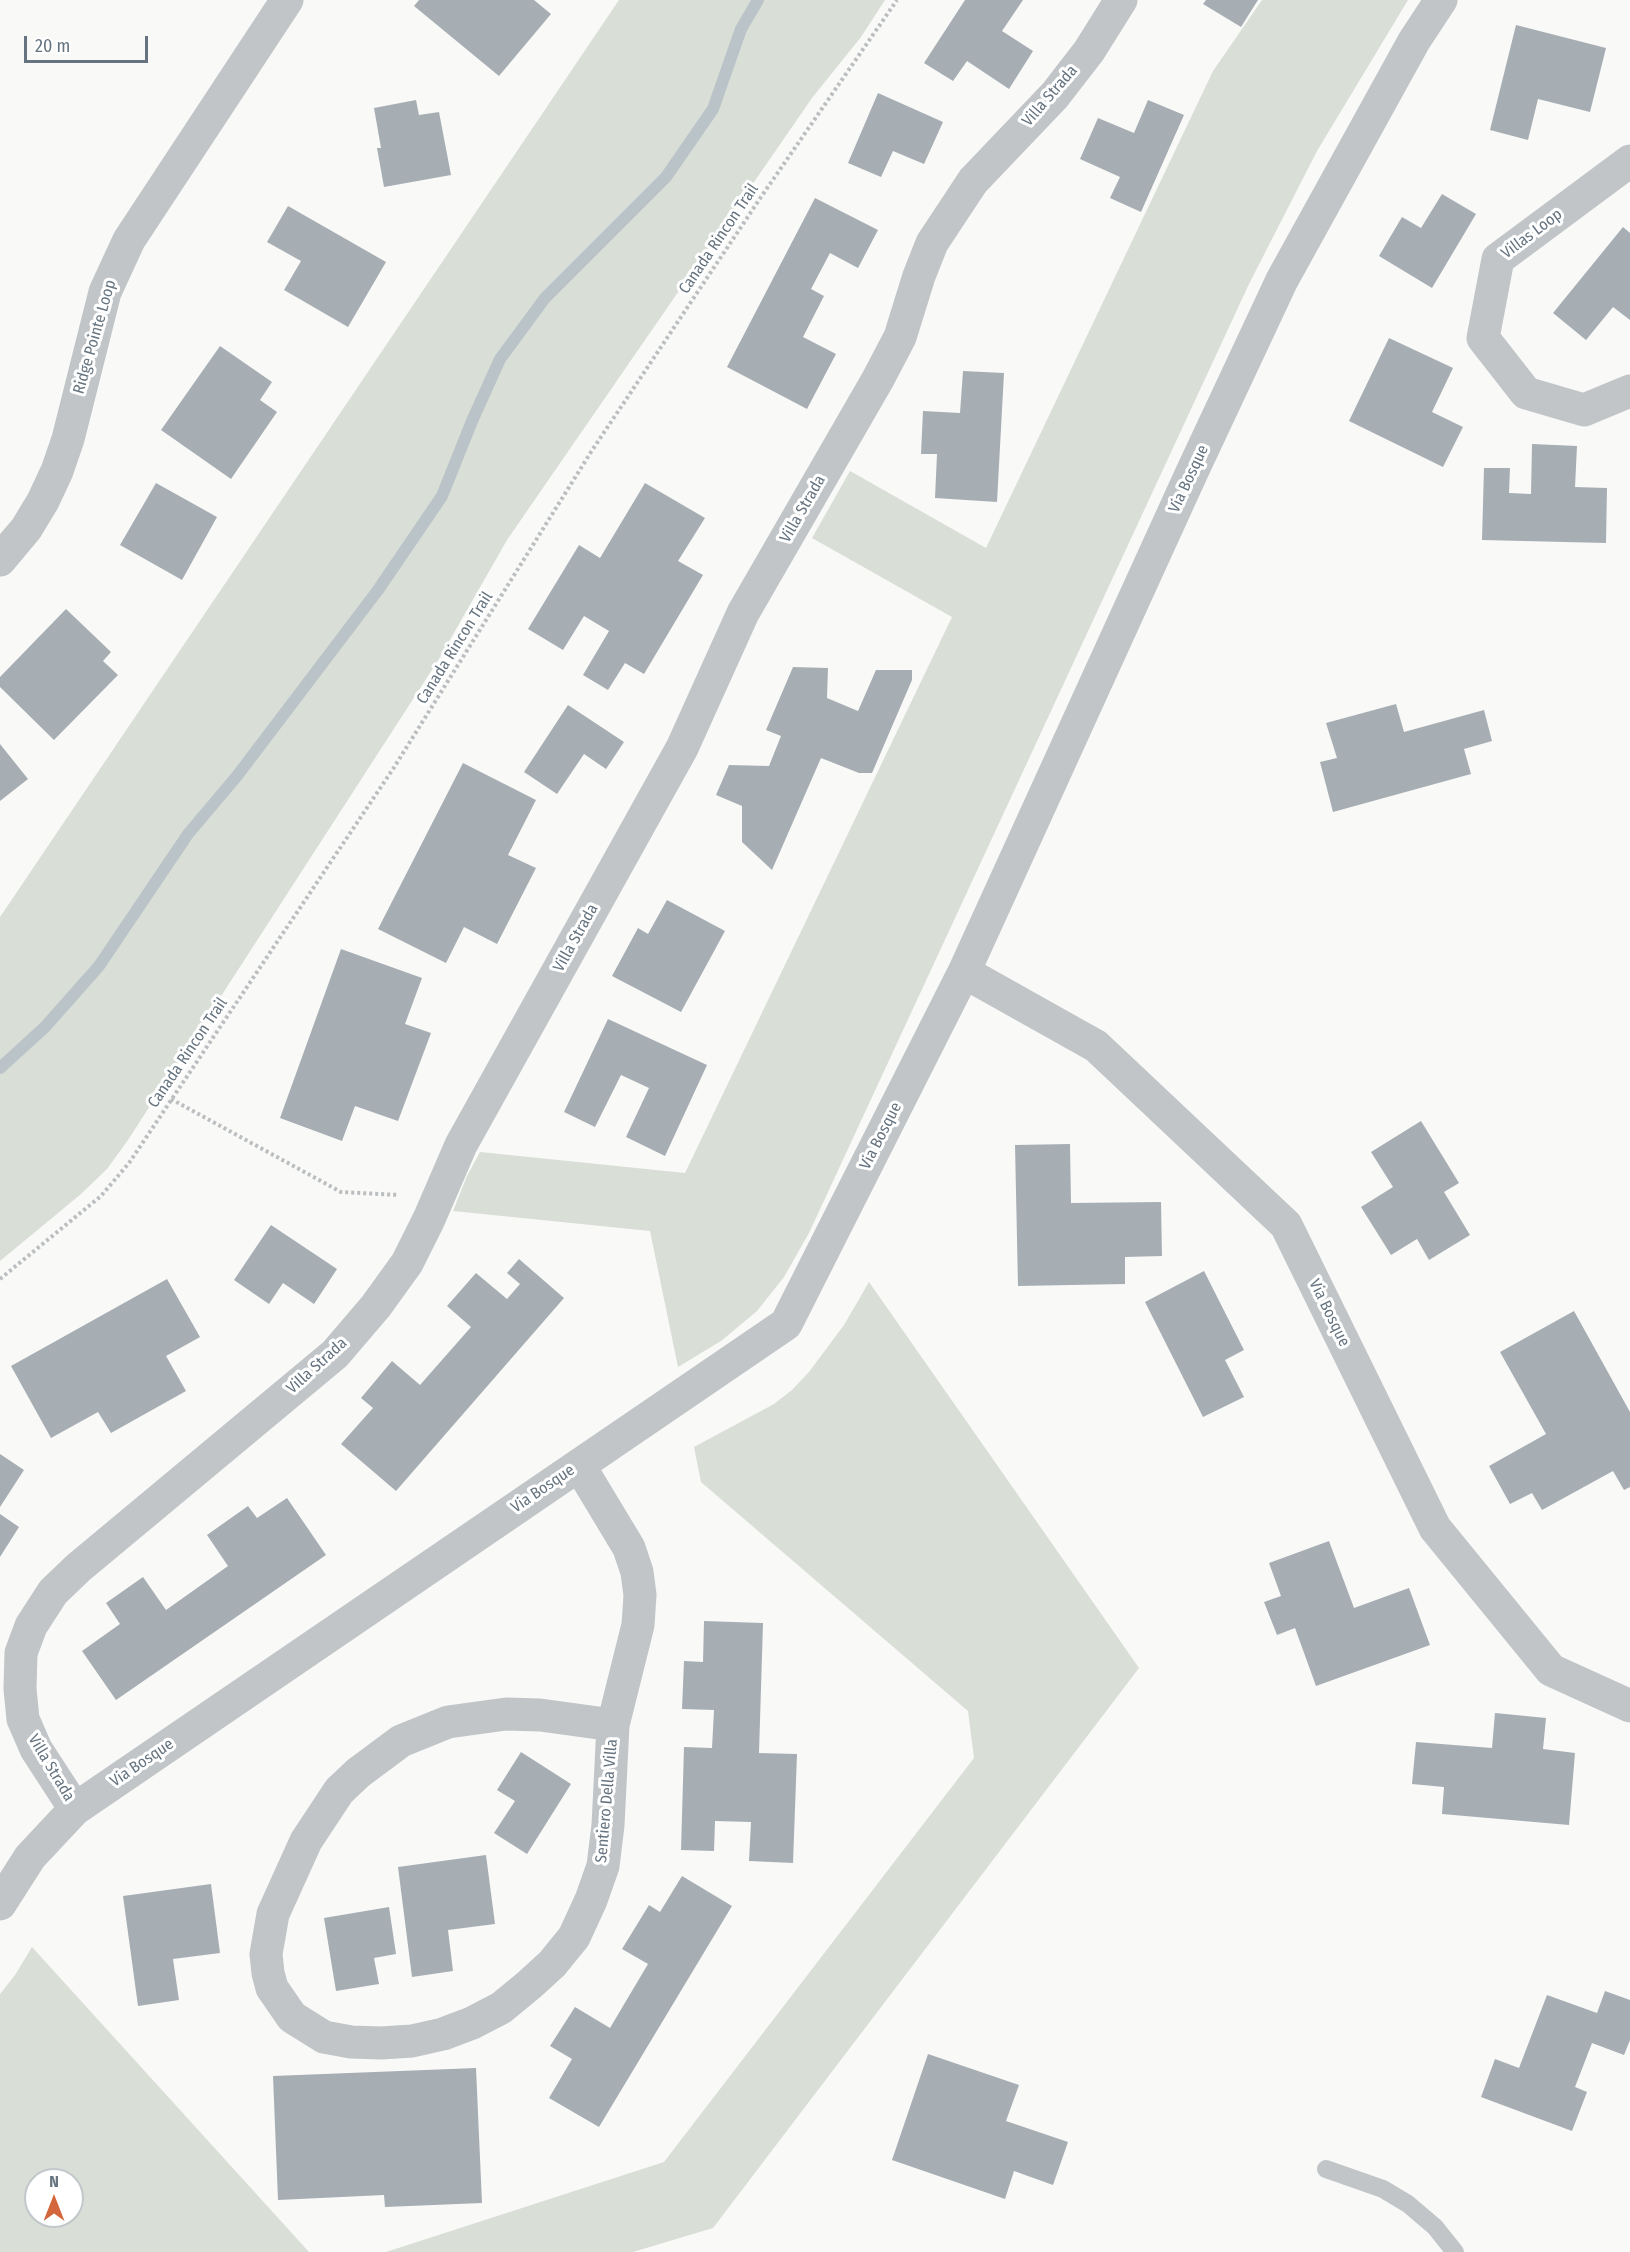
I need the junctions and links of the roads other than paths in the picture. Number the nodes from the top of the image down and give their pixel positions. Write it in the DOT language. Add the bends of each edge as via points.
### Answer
graph roads {
  1 [pos="287,0"];
  2 [pos="1121,0"];
  3 [pos="1441,0"];
  4 [pos="1630,161"];
  5 [pos="1630,391"];
  6 [pos="0,560"];
  7 [pos="964,972"];
  8 [pos="579,1464"];
  9 [pos="1630,1707"];
  10 [pos="613,1725"];
  11 [pos="75,1809"];
  12 [pos="0,1904"];
  13 [pos="1326,2169"];
  14 [pos="1455,2252"];
  1 -- 6 [label="street, Ridge Pointe Loop" via="129,240 105,292 57,471 26,529"];
  2 -- 11 [label="street, Villa Strada" via="1089,51 1054,95 973,181 932,243 900,337 878,380 743,613 682,748 461,1145 407,1263 335,1354 78,1568 53,1592 31,1626 21,1653 23,1719 36,1749"];
  3 -- 7 [label="street, Via Bosque" via="1414,41 1282,280"];
  4 -- 5 [label="street, Villas Loop" via="1498,259 1483,338 1526,393 1584,410"];
  7 -- 8 [label="street, Via Bosque" via="786,1324"];
  7 -- 9 [label="street, Via Bosque" via="1096,1046 1286,1225 1435,1528 1551,1670"];
  8 -- 10 [label="street, Sentiero Della Villa" via="629,1548 640,1595 638,1625"];
  8 -- 11 [label="street, Via Bosque"];
  10 -- 10 [label="street, Sentiero Della Villa" via="506,1714 448,1722 401,1741 358,1773 316,1823 273,1914 266,1954 268,1973 272,1988 292,2017 324,2037 351,2042 412,2041 472,2023 501,2008 529,1985 574,1937 600,1875 608,1825"];
  11 -- 12 [label="street, Via Bosque" via="30,1857"];
  13 -- 14 [label="lane" via="1383,2189 1408,2204 1435,2227"];
}
